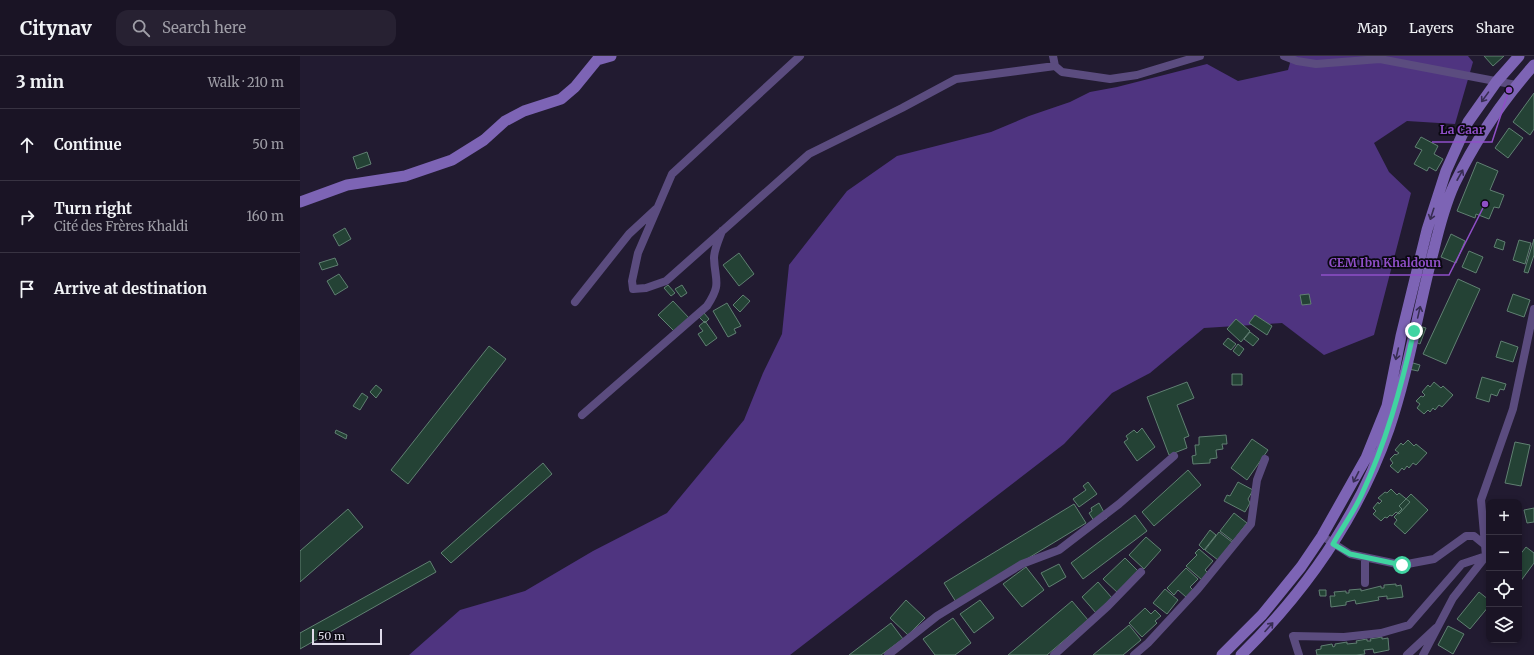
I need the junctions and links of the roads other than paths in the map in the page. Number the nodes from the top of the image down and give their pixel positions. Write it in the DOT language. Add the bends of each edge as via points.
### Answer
graph roads {
  1 [pos="611,56"];
  2 [pos="800,56"];
  3 [pos="1053,56"];
  4 [pos="1200,56"];
  5 [pos="1284,56"];
  6 [pos="1519,56"];
  7 [pos="1055,66"];
  8 [pos="1533,69"];
  9 [pos="1497,81"];
  10 [pos="1516,85"];
  11 [pos="300,202"];
  12 [pos="658,207"];
  13 [pos="722,230"];
  14 [pos="575,302"];
  15 [pos="1534,309"];
  16 [pos="582,415"];
  17 [pos="1174,456"];
  18 [pos="1264,458"];
  19 [pos="1322,536"];
  20 [pos="1333,544"];
  21 [pos="1485,545"];
  22 [pos="1486,556"];
  23 [pos="1365,558"];
  24 [pos="1141,572"];
  25 [pos="1365,583"];
  26 [pos="1440,624"];
  27 [pos="888,655"];
  28 [pos="1054,655"];
  29 [pos="1134,655"];
  30 [pos="1222,655"];
  31 [pos="1241,655"];
  32 [pos="1299,655"];
  33 [pos="1407,655"];
  34 [pos="1423,655"];
  1 -- 11 [label="main road" via="597,60 575,87 561,99 524,111 505,121 484,140 452,160 405,176 347,185"];
  2 -- 12 [label="street" via="672,174"];
  3 -- 7 [label="street"];
  4 -- 7 [label="street" via="1137,75 1110,79 1062,72"];
  5 -- 9 [label="street" via="1316,64 1380,59"];
  6 -- 9 [label="main road"];
  7 -- 13 [label="street" via="956,79 809,154"];
  8 -- 10 [label="main road"];
  9 -- 10 [label="street"];
  9 -- 19 [label="main road, one-way" via="1468,122 1446,171 1425,236 1386,406 1366,458"];
  20 -- 10 [label="main road, one-way" via="1360,498 1389,429 1432,254 1454,186 1479,138"];
  12 -- 13 [label="street" via="638,253 632,281 633,289 646,288 666,281"];
  12 -- 14 [label="street" via="629,234"];
  13 -- 16 [label="street" via="714,257 716,293 707,306"];
  15 -- 21 [label="street" via="1512,409 1481,500"];
  17 -- 27 [label="street" via="1119,504 1059,550 1022,564 938,616"];
  18 -- 29 [label="street" via="1257,480 1251,524 1198,590"];
  19 -- 20 [label="street"];
  19 -- 30 [label="main road" via="1301,567 1262,615"];
  20 -- 23 [label="street" via="1350,554"];
  31 -- 20 [label="main road, one-way" via="1287,607"];
  21 -- 22 [label="street"];
  21 -- 23 [label="street" via="1474,536 1466,536 1434,559 1402,565"];
  22 -- 26 [label="street" via="1453,598"];
  22 -- 32 [label="street" via="1462,564 1409,625 1381,633 1344,637 1293,636"];
  23 -- 25 [label="street"];
  24 -- 28 [label="street"];
  26 -- 33 [label="street"];
  26 -- 34 [label="street"];
}
